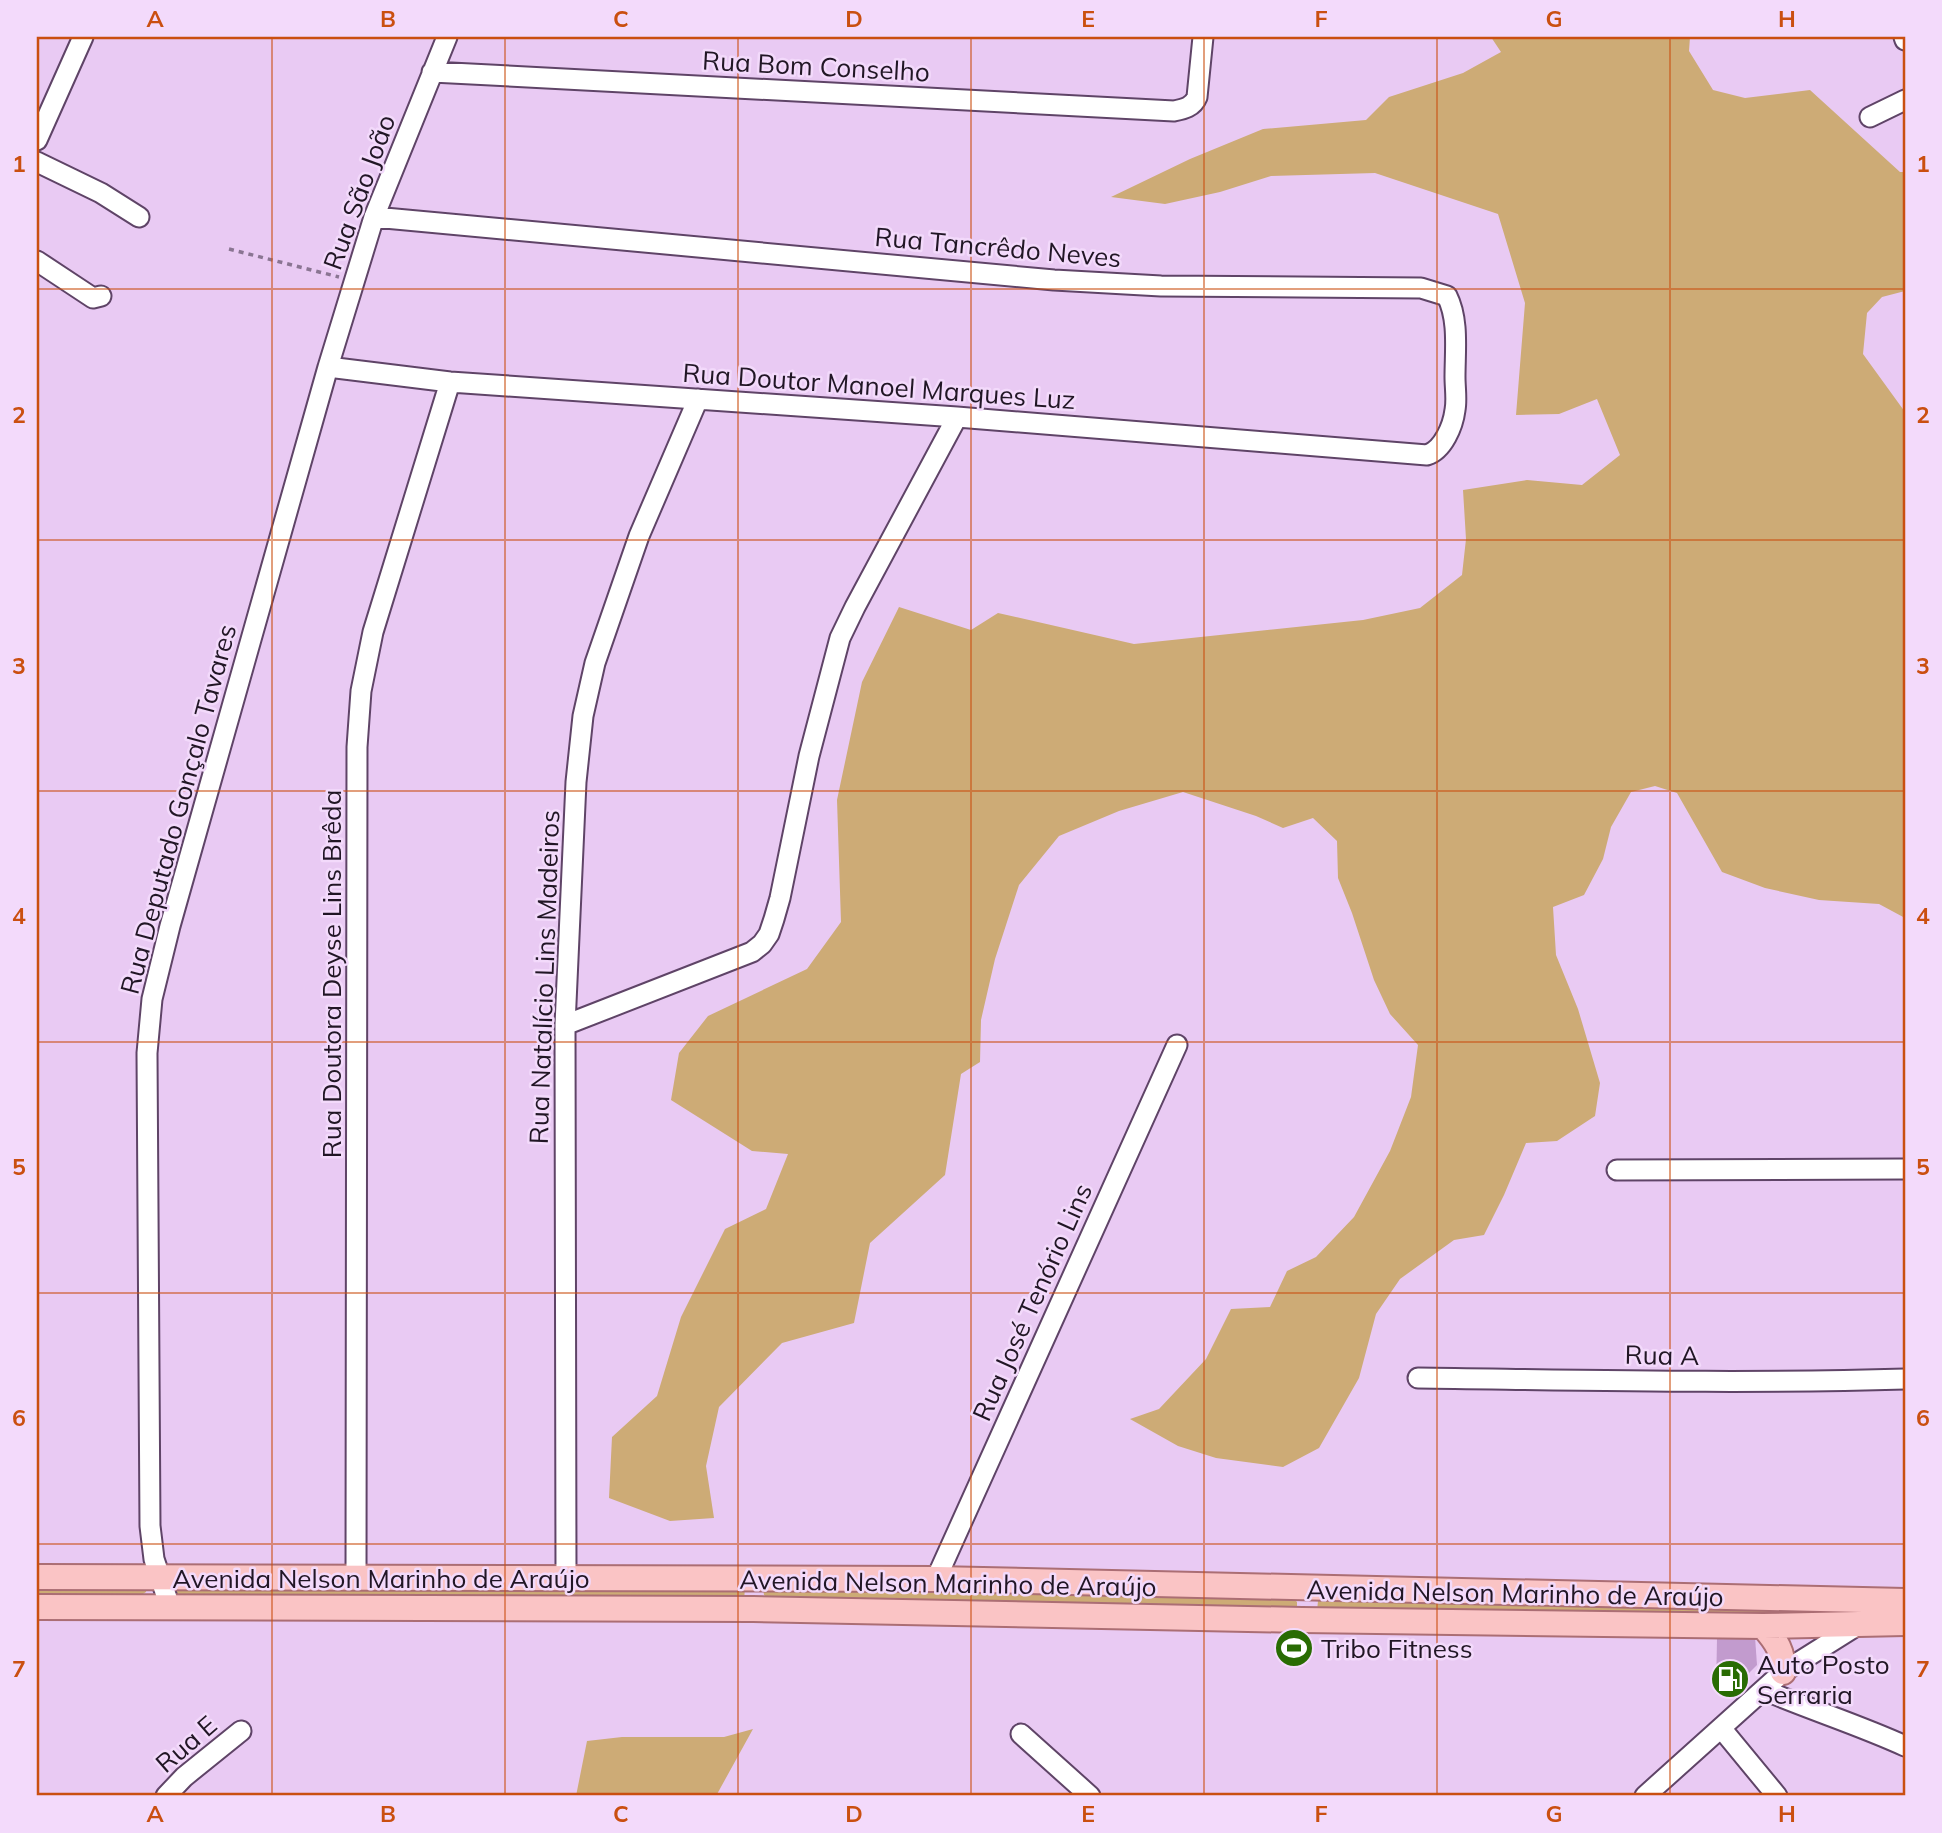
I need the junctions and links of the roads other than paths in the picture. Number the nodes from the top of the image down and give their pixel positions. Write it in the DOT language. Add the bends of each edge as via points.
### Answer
graph roads {
  1 [pos="83,37"];
  2 [pos="447,37"];
  3 [pos="1203,37"];
  4 [pos="432,72"];
  5 [pos="1905,100"];
  6 [pos="1870,117"];
  7 [pos="37,140"];
  8 [pos="37,162"];
  9 [pos="374,216"];
  10 [pos="139,217"];
  11 [pos="37,261"];
  12 [pos="101,296"];
  13 [pos="328,367"];
  14 [pos="450,382"];
  15 [pos="698,399"];
  16 [pos="957,417"];
  17 [pos="1427,455"];
  18 [pos="565,1025"];
  19 [pos="1177,1045"];
  20 [pos="1905,1169"];
  21 [pos="1617,1170"];
  22 [pos="1418,1378"];
  23 [pos="1905,1379"];
  24 [pos="159,1576"];
  25 [pos="37,1577"];
  26 [pos="566,1577"];
  27 [pos="356,1578"];
  28 [pos="755,1578"];
  29 [pos="936,1579"];
  30 [pos="1307,1588"];
  31 [pos="1905,1601"];
  32 [pos="37,1607"];
  33 [pos="170,1607"];
  34 [pos="1905,1607"];
  35 [pos="753,1609"];
  36 [pos="1302,1620"];
  37 [pos="1905,1623"];
  38 [pos="1858,1624"];
  39 [pos="1763,1626"];
  40 [pos="1783,1672"];
  41 [pos="1764,1690"];
  42 [pos="1721,1728"];
  43 [pos="1905,1730"];
  44 [pos="241,1731"];
  45 [pos="1872,1731"];
  46 [pos="1021,1734"];
  47 [pos="1905,1746"];
  48 [pos="166,1796"];
  49 [pos="1090,1796"];
  50 [pos="1645,1796"];
  51 [pos="1777,1796"];
  1 -- 7 [label="street"];
  2 -- 4 [label="street, Rua São João"];
  3 -- 4 [label="street, Rua Bom Conselho" via="1195,102 1174,111"];
  4 -- 9 [label="street, Rua São João"];
  5 -- 6 [label="street"];
  8 -- 10 [label="street"];
  9 -- 13 [label="street, Rua São João"];
  9 -- 17 [label="street, Rua Tancrêdo Neves" via="1054,280 1434,290 1447,296 1455,325 1455,411 1442,444"];
  11 -- 12 [label="street" via="93,298"];
  13 -- 14 [label="street, Rua Doutor Manoel Marques Luz"];
  13 -- 24 [label="street, Rua Deputado Gonçalo Tavares" via="152,999 147,1053 150,1512"];
  14 -- 15 [label="street, Rua Doutor Manoel Marques Luz"];
  14 -- 27 [label="street, Rua Doutora Deyse Lins Brêda" via="373,632 360,705"];
  15 -- 16 [label="street, Rua Doutor Manoel Marques Luz"];
  15 -- 18 [label="street, Rua Natalício Lins Madeiros" via="639,536 595,663 583,716"];
  16 -- 17 [label="street, Rua Doutor Manoel Marques Luz"];
  16 -- 18 [label="street" via="840,638 769,934 752,952"];
  18 -- 26 [label="street, Rua Natalício Lins Madeiros"];
  19 -- 29 [label="street, Rua José Tenório Lins"];
  20 -- 21 [label="street"];
  22 -- 23 [label="street, Rua A"];
  24 -- 25 [label="main road, Avenida Nelson Marinho de Araújo"];
  24 -- 27 [label="main road, Avenida Nelson Marinho de Araújo"];
  24 -- 33 [label="street, Rua Deputado Gonçalo Tavares"];
  26 -- 27 [label="main road, Avenida Nelson Marinho de Araújo"];
  26 -- 28 [label="main road, Avenida Nelson Marinho de Araújo"];
  28 -- 29 [label="main road, Avenida Nelson Marinho de Araújo"];
  28 -- 35 [label="main road"];
  29 -- 30 [label="main road, Avenida Nelson Marinho de Araújo"];
  30 -- 31 [label="main road, Avenida Nelson Marinho de Araújo"];
  30 -- 36 [label="main road" via="1309,1607"];
  32 -- 33 [label="main road, Avenida Nelson Marinho de Araújo"];
  33 -- 35 [label="main road, Avenida Nelson Marinho de Araújo"];
  34 -- 38 [label="street"];
  35 -- 36 [label="main road, Avenida Nelson Marinho de Araújo"];
  36 -- 39 [label="main road, Avenida Nelson Marinho de Araújo"];
  37 -- 38 [label="main road, Avenida Nelson Marinho de Araújo"];
  38 -- 39 [label="main road, Avenida Nelson Marinho de Araújo"];
  38 -- 40 [label="street"];
  39 -- 40 [label="main road" via="1779,1648"];
  40 -- 41 [label="street"];
  41 -- 42 [label="street"];
  41 -- 45 [label="street"];
  42 -- 50 [label="street"];
  42 -- 51 [label="street"];
  43 -- 45 [label="street"];
  44 -- 48 [label="street, Rua E"];
  45 -- 47 [label="street"];
  46 -- 49 [label="street"];
}
